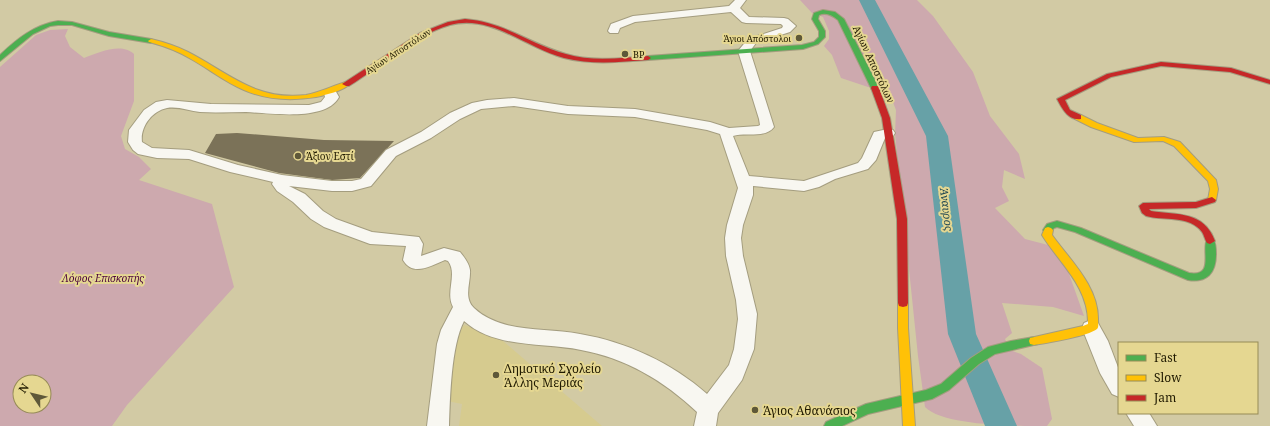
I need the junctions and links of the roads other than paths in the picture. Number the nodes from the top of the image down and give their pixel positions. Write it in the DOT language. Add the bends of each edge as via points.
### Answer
graph roads {
  1 [pos="737,4"];
  2 [pos="614,31"];
  3 [pos="744,51"];
  4 [pos="0,59"];
  5 [pos="1270,82"];
  6 [pos="330,93"];
  7 [pos="728,132"];
  8 [pos="888,133"];
  9 [pos="284,179"];
  10 [pos="744,180"];
  11 [pos="462,308"];
  12 [pos="1091,328"];
  13 [pos="1118,386"];
  14 [pos="908,402"];
  15 [pos="709,409"];
  16 [pos="1138,414"];
  17 [pos="438,426"];
  18 [pos="705,426"];
  19 [pos="830,426"];
  20 [pos="909,426"];
  21 [pos="1146,426"];
  1 -- 2 [label="street" via="633,18 619,23"];
  1 -- 3 [label="street" via="746,20 784,21 790,26 786,30 752,41"];
  3 -- 6 [label="main road, Αγίων Αποστόλων" via="593,61 565,56 537,46 494,25 460,21 440,26 420,36 352,82"];
  3 -- 7 [label="street" via="767,126 760,130"];
  3 -- 8 [label="main road, Αγίων Αποστόλων" via="796,48 812,44 820,40 823,34 815,19 816,14 825,11 836,14 842,21 876,91 884,110"];
  4 -- 6 [label="main road, Αγίων Αποστόλων" via="35,30 54,23 70,23 107,34 176,48 228,80 255,93 296,97"];
  5 -- 12 [label="main road" via="1231,70 1161,64 1109,75 1061,99 1067,111 1094,125 1137,140 1164,139 1177,144 1212,180 1214,189 1212,200 1196,205 1143,206 1149,214 1193,220 1205,228 1211,239 1211,246 1209,269 1201,278 1179,273 1078,230 1057,224 1047,228 1049,240 1072,268 1087,293 1094,320"];
  6 -- 9 [label="street" via="332,99 324,105 300,110 205,108 166,104 158,106 149,114 135,132 135,142 142,150 190,154 222,166"];
  7 -- 9 [label="street" via="710,126 635,113 575,111 530,103 494,103 477,106 455,116 426,135 399,148 362,185 340,186"];
  7 -- 10 [label="street" via="726,137"];
  8 -- 10 [label="street" via="879,136 869,160 863,166 814,184 804,186"];
  8 -- 14 [label="main road, Αγίων Αποστόλων" via="900,202 903,328"];
  9 -- 11 [label="street" via="280,184 282,188 330,223 370,238 413,241 415,244 412,260 416,264 444,254 454,256 461,265 458,293"];
  10 -- 15 [label="street" via="746,193 735,222 733,237 734,260 747,311 745,341 742,357 734,375"];
  11 -- 15 [label="street" via="474,320 492,329 582,342 636,360 681,385"];
  11 -- 17 [label="street" via="450,330 447,344 438,405"];
  12 -- 13 [label="street" via="1110,374"];
  12 -- 14 [label="main road" via="1000,347 986,353 947,386"];
  14 -- 19 [label="main road" via="867,409"];
  14 -- 20 [label="main road, Αγίων Αποστόλων"];
  15 -- 18 [label="street"];
  16 -- 21 [label="street"];
}
